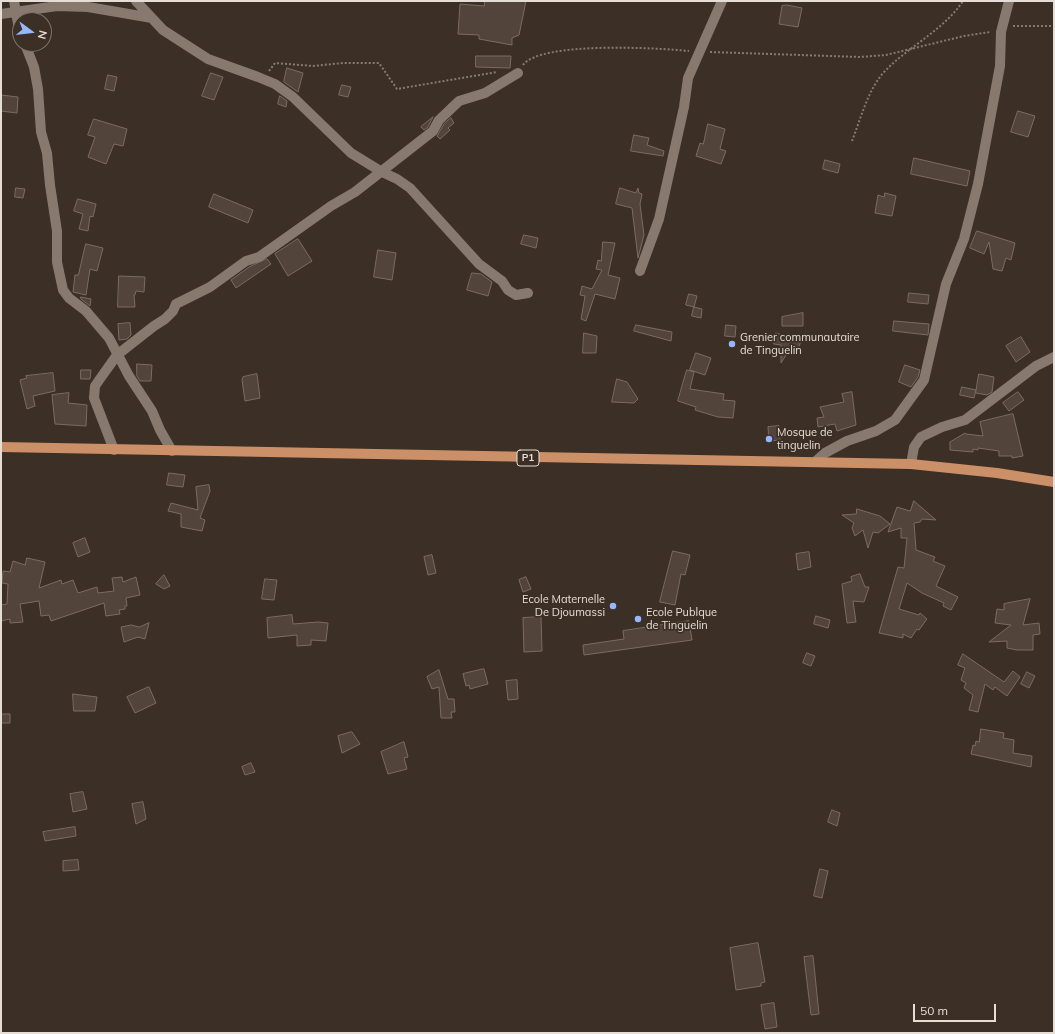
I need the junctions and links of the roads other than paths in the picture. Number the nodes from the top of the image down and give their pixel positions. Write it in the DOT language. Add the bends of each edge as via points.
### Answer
graph roads {
  1 [pos="14,1"];
  2 [pos="136,1"];
  3 [pos="722,1"];
  4 [pos="1009,1"];
  5 [pos="12,12"];
  6 [pos="15,12"];
  7 [pos="1,14"];
  8 [pos="152,18"];
  9 [pos="28,52"];
  10 [pos="518,73"];
  11 [pos="382,172"];
  12 [pos="640,271"];
  13 [pos="528,293"];
  14 [pos="118,355"];
  15 [pos="1054,357"];
  16 [pos="1,447"];
  17 [pos="114,450"];
  18 [pos="172,451"];
  19 [pos="815,462"];
  20 [pos="911,464"];
  21 [pos="1054,482"];
  1 -- 6 [label="street"];
  2 -- 8 [label="street"];
  3 -- 12 [label="street" via="688,78 659,220"];
  4 -- 19 [label="street" via="1001,32 1000,66 978,184 964,239 946,284 924,380 895,420 876,431 847,441"];
  5 -- 7 [label="street"];
  6 -- 8 [label="street" via="57,6 88,7"];
  8 -- 11 [label="street" via="163,30 208,59 263,79 293,97 351,153"];
  9 -- 14 [label="street" via="38,89 41,132 47,153 57,231 57,262 63,290 86,311 109,338"];
  10 -- 11 [label="street" via="485,93 459,101 439,120 433,131"];
  11 -- 13 [label="street" via="410,188 479,264 502,281 508,290 516,295"];
  11 -- 14 [label="street" via="260,256 246,261 210,287 176,304 173,312"];
  14 -- 17 [label="street" via="95,386 94,398"];
  14 -- 18 [label="street" via="152,410"];
  15 -- 20 [label="street" via="1036,366 965,420 921,437 914,447"];
  16 -- 17 [label="main road, P1"];
  17 -- 18 [label="main road, P1"];
  18 -- 19 [label="main road, P1"];
  19 -- 20 [label="main road, P1"];
  20 -- 21 [label="main road, P1"];
}
